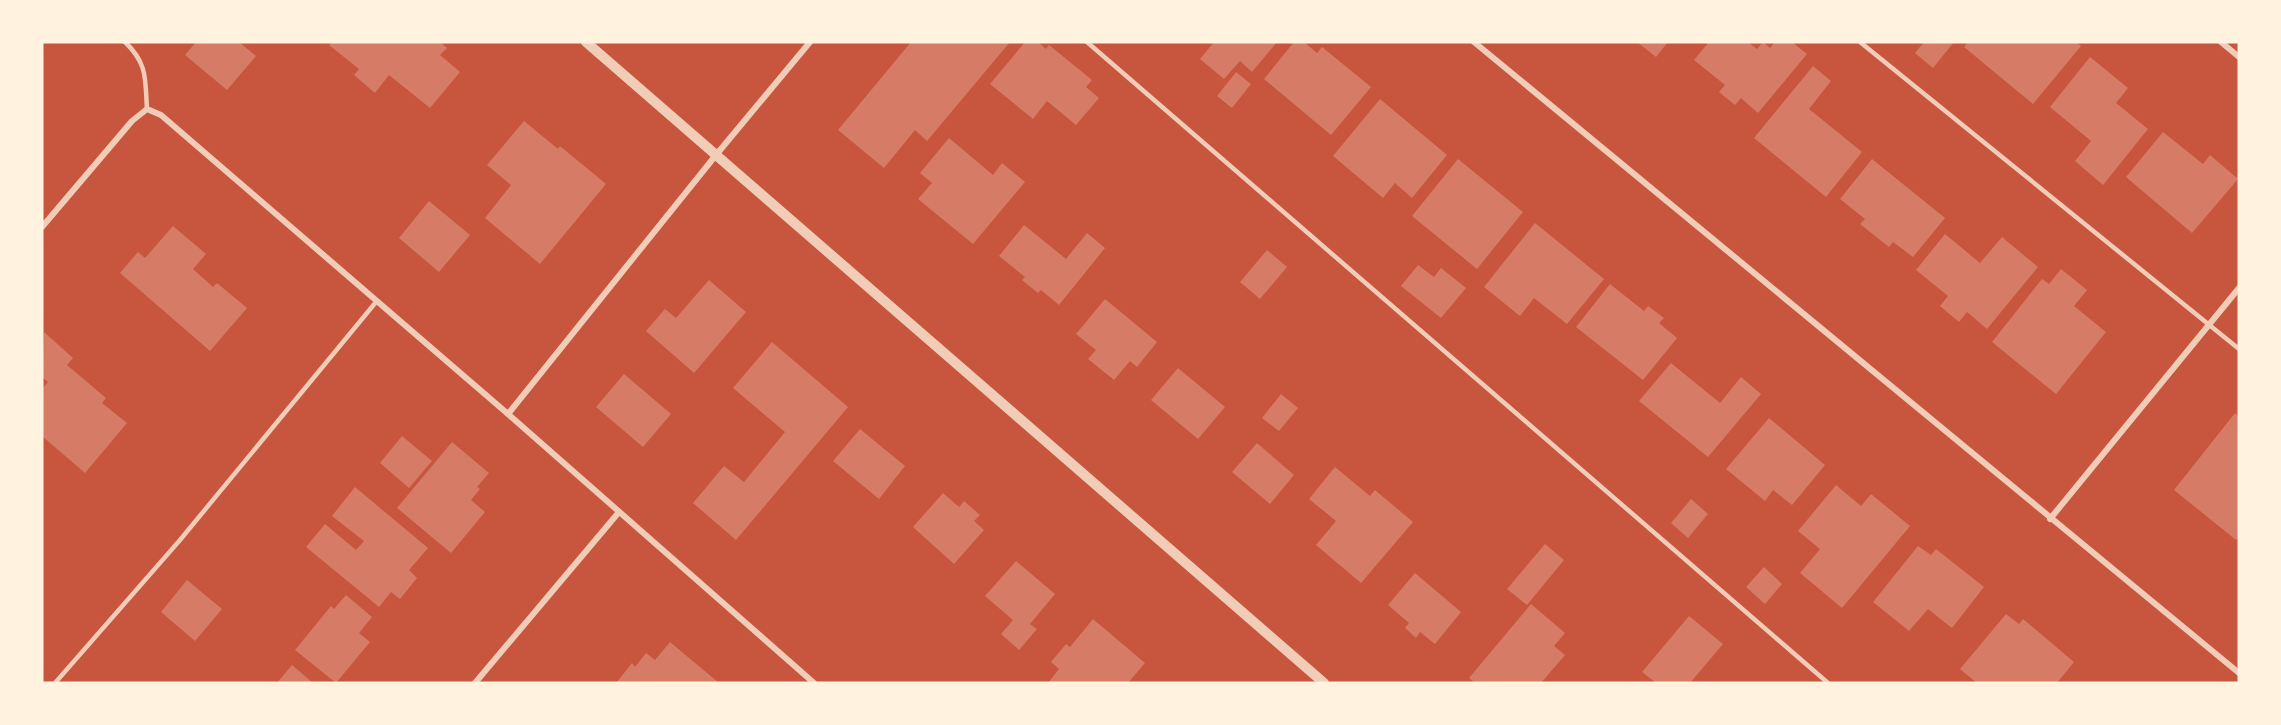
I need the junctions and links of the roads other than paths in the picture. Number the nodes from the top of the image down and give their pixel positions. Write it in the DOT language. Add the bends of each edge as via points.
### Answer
graph roads {
  1 [pos="124,42"];
  2 [pos="586,42"];
  3 [pos="810,42"];
  4 [pos="1087,42"];
  5 [pos="1474,42"];
  6 [pos="1860,42"];
  7 [pos="2221,42"];
  8 [pos="2239,57"];
  9 [pos="147,109"];
  10 [pos="716,155"];
  11 [pos="42,227"];
  12 [pos="2239,288"];
  13 [pos="376,302"];
  14 [pos="2209,325"];
  15 [pos="2239,349"];
  16 [pos="508,414"];
  17 [pos="618,512"];
  18 [pos="2050,519"];
  19 [pos="2239,673"];
  20 [pos="55,683"];
  21 [pos="475,683"];
  22 [pos="814,683"];
  23 [pos="1324,683"];
  24 [pos="1828,683"];
  1 -- 9 [label="lane" via="138,54"];
  2 -- 10 [label="street"];
  3 -- 10 [label="street"];
  4 -- 24 [label="lane"];
  5 -- 18 [label="street"];
  6 -- 14 [label="lane"];
  7 -- 8 [label="street"];
  9 -- 11 [label="street" via="132,121"];
  9 -- 13 [label="street" via="161,115"];
  10 -- 16 [label="street"];
  10 -- 23 [label="street"];
  12 -- 14 [label="street"];
  13 -- 16 [label="street"];
  13 -- 20 [label="lane" via="180,540"];
  14 -- 15 [label="lane"];
  14 -- 18 [label="street"];
  16 -- 17 [label="street"];
  17 -- 21 [label="street"];
  17 -- 22 [label="street"];
  18 -- 19 [label="street"];
}
